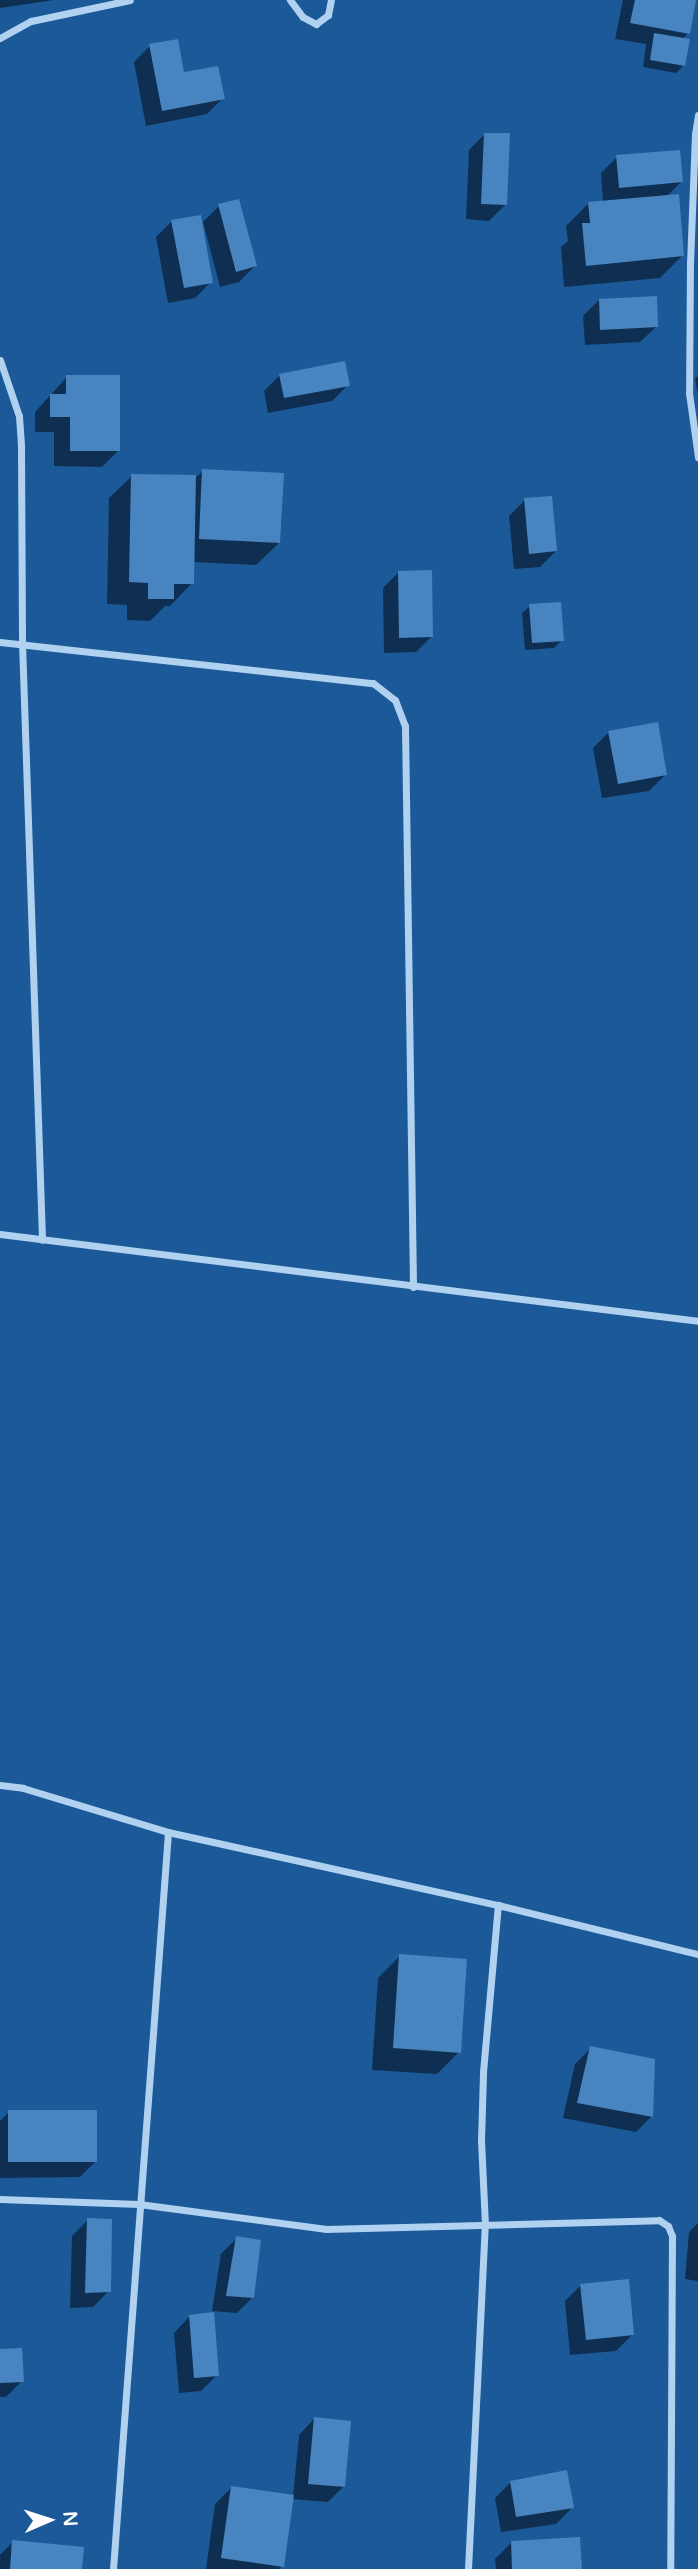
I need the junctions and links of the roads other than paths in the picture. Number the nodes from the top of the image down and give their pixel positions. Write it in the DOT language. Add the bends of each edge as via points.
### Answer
graph roads {
  1 [pos="130,0"];
  2 [pos="290,0"];
  3 [pos="331,0"];
  4 [pos="0,38"];
  5 [pos="698,115"];
  6 [pos="0,360"];
  7 [pos="698,457"];
  8 [pos="0,642"];
  9 [pos="22,642"];
  10 [pos="0,1234"];
  11 [pos="42,1240"];
  12 [pos="413,1287"];
  13 [pos="698,1321"];
  14 [pos="0,1785"];
  15 [pos="168,1832"];
  16 [pos="498,1905"];
  17 [pos="698,1955"];
  18 [pos="0,2199"];
  19 [pos="139,2204"];
  20 [pos="485,2225"];
  21 [pos="113,2569"];
  22 [pos="468,2569"];
  23 [pos="670,2569"];
  1 -- 4 [label="street" via="31,21"];
  2 -- 3 [label="street" via="303,17 316,24 328,15"];
  5 -- 7 [label="street" via="689,380"];
  6 -- 9 [label="street" via="19,416"];
  8 -- 9 [label="street"];
  9 -- 11 [label="street"];
  9 -- 12 [label="street" via="373,683 395,701 405,726"];
  10 -- 11 [label="street"];
  11 -- 12 [label="street"];
  12 -- 13 [label="street"];
  14 -- 15 [label="street"];
  15 -- 16 [label="street"];
  15 -- 19 [label="street"];
  16 -- 17 [label="street"];
  16 -- 20 [label="street" via="483,2072"];
  18 -- 19 [label="street"];
  19 -- 20 [label="street" via="326,2229"];
  19 -- 21 [label="street"];
  20 -- 22 [label="street"];
  20 -- 23 [label="street" via="659,2220 668,2225 672,2236"];
}
